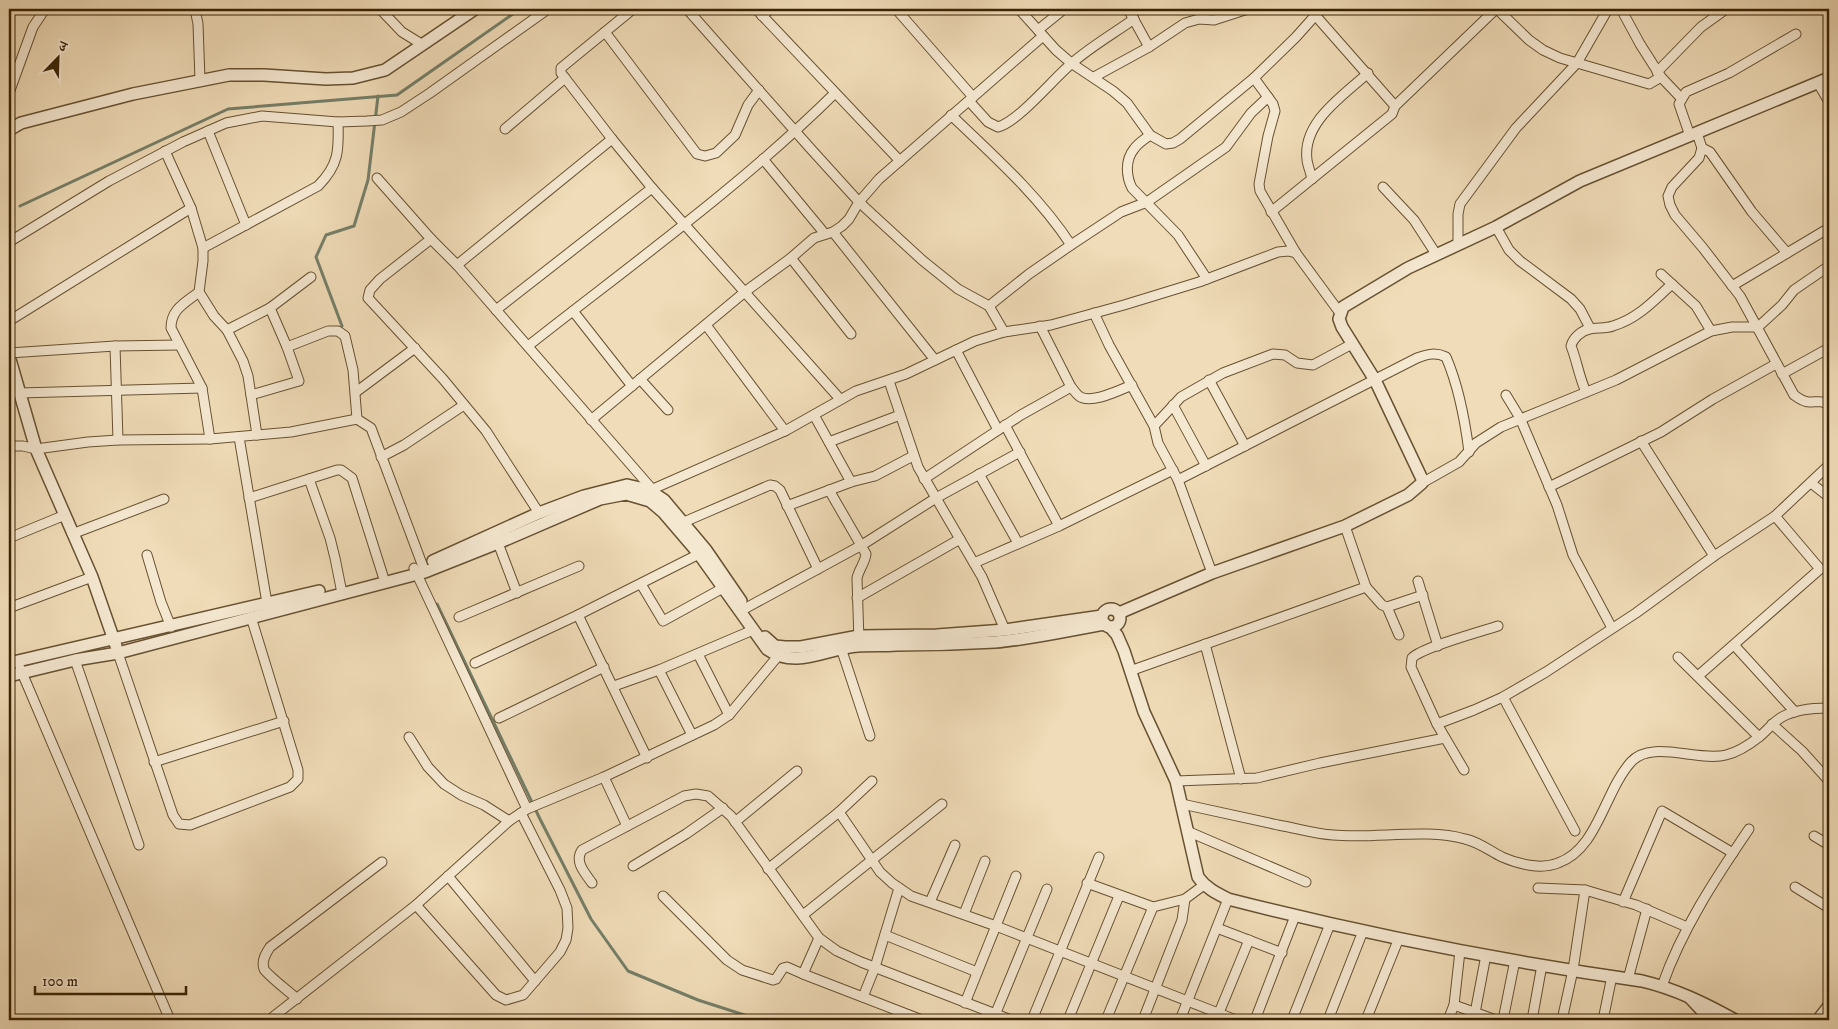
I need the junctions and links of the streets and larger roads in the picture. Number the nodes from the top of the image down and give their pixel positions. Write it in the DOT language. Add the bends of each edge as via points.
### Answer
graph roads {
  1 [pos="45,9"];
  2 [pos="380,9"];
  3 [pos="475,9"];
  4 [pos="548,9"];
  5 [pos="633,9"];
  6 [pos="687,9"];
  7 [pos="770,9"];
  8 [pos="896,9"];
  9 [pos="1019,9"];
  10 [pos="1064,9"];
  11 [pos="1128,9"];
  12 [pos="1497,9"];
  13 [pos="1608,9"];
  14 [pos="1621,9"];
  15 [pos="1726,9"];
  16 [pos="199,10"];
  17 [pos="1243,10"];
  18 [pos="1317,11"];
  19 [pos="759,12"];
  20 [pos="1134,19"];
  21 [pos="605,32"];
  22 [pos="1040,33"];
  23 [pos="1796,34"];
  24 [pos="423,45"];
  25 [pos="1149,47"];
  26 [pos="1071,63"];
  27 [pos="1577,63"];
  28 [pos="1368,73"];
  29 [pos="1659,74"];
  30 [pos="1094,77"];
  31 [pos="565,78"];
  32 [pos="1254,78"];
  33 [pos="1829,78"];
  34 [pos="200,80"];
  35 [pos="1818,83"];
  36 [pos="759,90"];
  37 [pos="9,93"];
  38 [pos="835,93"];
  39 [pos="1268,97"];
  40 [pos="1681,98"];
  41 [pos="971,99"];
  42 [pos="1829,102"];
  43 [pos="1395,106"];
  44 [pos="952,115"];
  45 [pos="338,122"];
  46 [pos="505,129"];
  47 [pos="9,130"];
  48 [pos="208,131"];
  49 [pos="796,132"];
  50 [pos="1150,135"];
  51 [pos="1693,135"];
  52 [pos="612,139"];
  53 [pos="1702,148"];
  54 [pos="165,151"];
  55 [pos="763,159"];
  56 [pos="900,161"];
  57 [pos="377,178"];
  58 [pos="1312,179"];
  59 [pos="1383,187"];
  60 [pos="652,188"];
  61 [pos="859,202"];
  62 [pos="1146,202"];
  63 [pos="191,208"];
  64 [pos="1271,212"];
  65 [pos="684,223"];
  66 [pos="246,225"];
  67 [pos="1496,227"];
  68 [pos="1828,232"];
  69 [pos="829,233"];
  70 [pos="431,240"];
  71 [pos="9,242"];
  72 [pos="1458,244"];
  73 [pos="1071,245"];
  74 [pos="203,248"];
  75 [pos="1296,253"];
  76 [pos="1787,253"];
  77 [pos="1436,254"];
  78 [pos="791,258"];
  79 [pos="457,265"];
  80 [pos="1829,266"];
  81 [pos="1661,274"];
  82 [pos="311,277"];
  83 [pos="1207,279"];
  84 [pos="1672,284"];
  85 [pos="1732,286"];
  86 [pos="746,291"];
  87 [pos="199,292"];
  88 [pos="989,306"];
  89 [pos="270,308"];
  90 [pos="496,310"];
  91 [pos="573,311"];
  92 [pos="1094,312"];
  93 [pos="1340,313"];
  94 [pos="9,322"];
  95 [pos="706,325"];
  96 [pos="1040,326"];
  97 [pos="1758,327"];
  98 [pos="1590,328"];
  99 [pos="227,330"];
  100 [pos="1004,332"];
  101 [pos="1711,332"];
  102 [pos="851,334"];
  103 [pos="1352,344"];
  104 [pos="179,345"];
  105 [pos="115,346"];
  106 [pos="528,346"];
  107 [pos="287,347"];
  108 [pos="414,348"];
  109 [pos="1829,348"];
  110 [pos="956,350"];
  111 [pos="935,360"];
  112 [pos="9,361"];
  113 [pos="1776,364"];
  114 [pos="1782,374"];
  115 [pos="640,379"];
  116 [pos="889,380"];
  117 [pos="1209,380"];
  118 [pos="1375,380"];
  119 [pos="1132,385"];
  120 [pos="632,386"];
  121 [pos="1071,387"];
  122 [pos="202,388"];
  123 [pos="117,389"];
  124 [pos="356,392"];
  125 [pos="1586,392"];
  126 [pos="19,393"];
  127 [pos="251,395"];
  128 [pos="1506,395"];
  129 [pos="840,399"];
  130 [pos="464,405"];
  131 [pos="1829,405"];
  132 [pos="1173,406"];
  133 [pos="668,410"];
  134 [pos="814,415"];
  135 [pos="900,415"];
  136 [pos="1520,418"];
  137 [pos="357,419"];
  138 [pos="591,420"];
  139 [pos="1154,426"];
  140 [pos="1002,427"];
  141 [pos="785,431"];
  142 [pos="257,435"];
  143 [pos="239,437"];
  144 [pos="210,439"];
  145 [pos="118,440"];
  146 [pos="829,442"];
  147 [pos="1641,442"];
  148 [pos="9,446"];
  149 [pos="1245,446"];
  150 [pos="36,449"];
  151 [pos="1020,452"];
  152 [pos="1469,452"];
  153 [pos="913,456"];
  154 [pos="381,457"];
  155 [pos="1206,466"];
  156 [pos="1829,466"];
  157 [pos="1173,470"];
  158 [pos="979,474"];
  159 [pos="309,479"];
  160 [pos="924,479"];
  161 [pos="1178,480"];
  162 [pos="851,482"];
  163 [pos="1422,483"];
  164 [pos="1811,483"];
  165 [pos="1549,487"];
  166 [pos="829,490"];
  167 [pos="647,492"];
  168 [pos="1829,497"];
  169 [pos="249,498"];
  170 [pos="936,498"];
  171 [pos="164,499"];
  172 [pos="788,506"];
  173 [pos="539,513"];
  174 [pos="64,515"];
  175 [pos="1774,516"];
  176 [pos="684,522"];
  177 [pos="1059,526"];
  178 [pos="1345,526"];
  179 [pos="72,534"];
  180 [pos="9,538"];
  181 [pos="960,539"];
  182 [pos="498,543"];
  183 [pos="1018,543"];
  184 [pos="862,545"];
  185 [pos="699,554"];
  186 [pos="147,556"];
  187 [pos="1714,556"];
  188 [pos="974,563"];
  189 [pos="578,566"];
  190 [pos="818,569"];
  191 [pos="419,570"];
  192 [pos="1212,574"];
  193 [pos="383,576"];
  194 [pos="92,577"];
  195 [pos="1418,581"];
  196 [pos="641,584"];
  197 [pos="1366,587"];
  198 [pos="723,588"];
  199 [pos="341,590"];
  200 [pos="517,593"];
  201 [pos="1423,596"];
  202 [pos="858,598"];
  203 [pos="9,605"];
  204 [pos="1386,607"];
  205 [pos="268,608"];
  206 [pos="746,608"];
  207 [pos="251,616"];
  208 [pos="578,616"];
  209 [pos="460,617"];
  210 [pos="1106,623"];
  211 [pos="1498,626"];
  212 [pos="171,627"];
  213 [pos="1612,628"];
  214 [pos="753,630"];
  215 [pos="1005,630"];
  216 [pos="1399,635"];
  217 [pos="114,640"];
  218 [pos="859,641"];
  219 [pos="1205,644"];
  220 [pos="1734,645"];
  221 [pos="1438,646"];
  222 [pos="841,648"];
  223 [pos="118,653"];
  224 [pos="698,654"];
  225 [pos="778,656"];
  226 [pos="1678,657"];
  227 [pos="57,658"];
  228 [pos="75,660"];
  229 [pos="475,663"];
  230 [pos="16,666"];
  231 [pos="604,667"];
  232 [pos="659,670"];
  233 [pos="1130,671"];
  234 [pos="9,676"];
  235 [pos="1698,676"];
  236 [pos="614,686"];
  237 [pos="1503,697"];
  238 [pos="1829,708"];
  239 [pos="1795,712"];
  240 [pos="729,715"];
  241 [pos="499,718"];
  242 [pos="284,720"];
  243 [pos="1437,724"];
  244 [pos="1772,724"];
  245 [pos="692,735"];
  246 [pos="870,736"];
  247 [pos="409,737"];
  248 [pos="1759,737"];
  249 [pos="1445,738"];
  250 [pos="647,758"];
  251 [pos="154,762"];
  252 [pos="1464,770"];
  253 [pos="797,771"];
  254 [pos="604,777"];
  255 [pos="1242,779"];
  256 [pos="1176,780"];
  257 [pos="872,781"];
  258 [pos="1829,782"];
  259 [pos="942,804"];
  260 [pos="1182,804"];
  261 [pos="723,808"];
  262 [pos="524,811"];
  263 [pos="838,812"];
  264 [pos="509,821"];
  265 [pos="735,822"];
  266 [pos="627,826"];
  267 [pos="1749,829"];
  268 [pos="1187,831"];
  269 [pos="1575,831"];
  270 [pos="1814,836"];
  271 [pos="955,844"];
  272 [pos="139,845"];
  273 [pos="1829,845"];
  274 [pos="1733,854"];
  275 [pos="1099,857"];
  276 [pos="872,860"];
  277 [pos="985,861"];
  278 [pos="382,862"];
  279 [pos="633,866"];
  280 [pos="768,868"];
  281 [pos="448,876"];
  282 [pos="1016,876"];
  283 [pos="592,882"];
  284 [pos="1306,882"];
  285 [pos="1087,883"];
  286 [pos="1204,886"];
  287 [pos="1795,887"];
  288 [pos="899,888"];
  289 [pos="1538,888"];
  290 [pos="1047,889"];
  291 [pos="1585,890"];
  292 [pos="663,896"];
  293 [pos="1119,896"];
  294 [pos="1185,899"];
  295 [pos="1228,899"];
  296 [pos="930,902"];
  297 [pos="1622,902"];
  298 [pos="416,905"];
  299 [pos="1153,907"];
  300 [pos="1829,908"];
  301 [pos="1646,909"];
  302 [pos="964,914"];
  303 [pos="803,916"];
  304 [pos="1295,916"];
  305 [pos="1330,924"];
  306 [pos="996,926"];
  307 [pos="1687,927"];
  308 [pos="1217,928"];
  309 [pos="1363,932"];
  310 [pos="885,935"];
  311 [pos="819,938"];
  312 [pos="1027,938"];
  313 [pos="1399,938"];
  314 [pos="1249,940"];
  315 [pos="1060,951"];
  316 [pos="1460,951"];
  317 [pos="1282,953"];
  318 [pos="1486,955"];
  319 [pos="1515,960"];
  320 [pos="1091,963"];
  321 [pos="1542,965"];
  322 [pos="875,967"];
  323 [pos="1573,970"];
  324 [pos="977,972"];
  325 [pos="803,974"];
  326 [pos="1124,976"];
  327 [pos="1612,976"];
  328 [pos="1628,979"];
  329 [pos="535,981"];
  330 [pos="1662,986"];
  331 [pos="1156,988"];
  332 [pos="863,997"];
  333 [pos="1688,997"];
  334 [pos="297,999"];
  335 [pos="1188,1000"];
  336 [pos="966,1003"];
  337 [pos="1454,1005"];
  338 [pos="1829,1006"];
  339 [pos="995,1015"];
  340 [pos="1218,1017"];
  341 [pos="1474,1017"];
  342 [pos="170,1020"];
  343 [pos="269,1020"];
  344 [pos="922,1020"];
  345 [pos="1011,1020"];
  346 [pos="1032,1020"];
  347 [pos="1068,1020"];
  348 [pos="1106,1020"];
  349 [pos="1143,1020"];
  350 [pos="1180,1020"];
  351 [pos="1236,1020"];
  352 [pos="1255,1020"];
  353 [pos="1292,1020"];
  354 [pos="1328,1020"];
  355 [pos="1366,1020"];
  356 [pos="1448,1020"];
  357 [pos="1496,1020"];
  358 [pos="1503,1020"];
  359 [pos="1532,1020"];
  360 [pos="1562,1020"];
  361 [pos="1603,1020"];
  362 [pos="1711,1020"];
  363 [pos="1735,1020"];
  364 [pos="1818,1020"];
  1 -- 37 [label="street" via="33,27"];
  2 -- 24 [label="street" via="402,32"];
  3 -- 24 [label="street"];
  4 -- 45 [label="street" via="401,112 382,120"];
  5 -- 21 [label="street"];
  6 -- 36 [label="street"];
  7 -- 19 [label="street"];
  8 -- 41 [label="street"];
  9 -- 22 [label="street"];
  10 -- 22 [label="street"];
  11 -- 20 [label="street"];
  12 -- 27 [label="street" via="1529,40 1544,50"];
  12 -- 43 [label="street"];
  13 -- 27 [label="street"];
  14 -- 29 [label="street"];
  15 -- 29 [label="street" via="1701,27"];
  16 -- 34 [label="street"];
  17 -- 25 [label="street" via="1214,20 1199,19 1186,23"];
  18 -- 28 [label="street"];
  18 -- 32 [label="street" via="1296,37"];
  19 -- 38 [label="street"];
  20 -- 25 [label="street"];
  20 -- 26 [label="street"];
  21 -- 31 [label="street" via="562,68"];
  21 -- 36 [label="street" via="697,154 716,153 735,135 748,105"];
  22 -- 26 [label="street"];
  22 -- 41 [label="street"];
  23 -- 40 [label="street" via="1729,74 1686,92"];
  24 -- 34 [label="street" via="385,70 353,78 229,75"];
  25 -- 30 [label="street"];
  26 -- 30 [label="street"];
  26 -- 41 [label="street" via="1024,109 998,128 988,122"];
  27 -- 29 [label="street" via="1649,84"];
  27 -- 72 [label="street" via="1516,128 1460,204"];
  28 -- 43 [label="street"];
  28 -- 58 [label="street" via="1315,124 1307,145"];
  29 -- 40 [label="street"];
  30 -- 50 [label="street" via="1127,103"];
  31 -- 46 [label="street"];
  31 -- 52 [label="street"];
  32 -- 39 [label="street"];
  32 -- 50 [label="street" via="1173,143 1166,144"];
  33 -- 35 [label="street"];
  34 -- 47 [label="street" via="124,96 21,123"];
  35 -- 42 [label="street"];
  35 -- 51 [label="street"];
  36 -- 49 [label="street"];
  38 -- 49 [label="street"];
  38 -- 56 [label="street"];
  39 -- 62 [label="street" via="1251,112 1226,147"];
  39 -- 64 [label="street" via="1274,104 1275,115 1259,184"];
  40 -- 51 [label="street" via="1680,109"];
  41 -- 44 [label="street"];
  43 -- 58 [label="street" via="1392,114"];
  44 -- 56 [label="street"];
  44 -- 73 [label="street" via="1016,177"];
  45 -- 48 [label="street" via="262,116 226,123"];
  45 -- 66 [label="street" via="338,145 330,174 318,186"];
  48 -- 54 [label="street"];
  48 -- 66 [label="street"];
  49 -- 55 [label="street"];
  49 -- 61 [label="street"];
  50 -- 62 [label="street" via="1134,148 1127,169 1132,188"];
  51 -- 53 [label="street"];
  51 -- 67 [label="street" via="1580,181"];
  52 -- 60 [label="street"];
  52 -- 79 [label="street"];
  53 -- 76 [label="street" via="1710,152 1752,212"];
  53 -- 85 [label="street" via="1698,158 1668,196 1675,215"];
  54 -- 63 [label="street"];
  54 -- 71 [label="street"];
  55 -- 65 [label="street"];
  55 -- 69 [label="street"];
  56 -- 61 [label="street"];
  57 -- 70 [label="street"];
  58 -- 64 [label="street"];
  59 -- 77 [label="street" via="1414,220"];
  60 -- 65 [label="street"];
  60 -- 90 [label="street"];
  61 -- 69 [label="street" via="849,219"];
  61 -- 88 [label="street" via="958,289"];
  62 -- 73 [label="street" via="1121,212"];
  62 -- 83 [label="street" via="1178,235"];
  63 -- 74 [label="street"];
  63 -- 94 [label="street"];
  64 -- 75 [label="street"];
  65 -- 86 [label="street"];
  65 -- 91 [label="street"];
  66 -- 74 [label="street"];
  67 -- 72 [label="street"];
  67 -- 98 [label="street" via="1509,250 1571,299"];
  68 -- 76 [label="street"];
  69 -- 78 [label="street" via="814,238"];
  69 -- 111 [label="street"];
  70 -- 79 [label="street"];
  70 -- 108 [label="street" via="380,279 370,290 368,298"];
  72 -- 77 [label="street"];
  73 -- 88 [label="street"];
  74 -- 87 [label="street"];
  75 -- 83 [label="street" via="1278,252"];
  75 -- 93 [label="street"];
  76 -- 85 [label="street"];
  77 -- 93 [label="street" via="1354,300"];
  78 -- 86 [label="street"];
  78 -- 102 [label="street"];
  79 -- 90 [label="street"];
  80 -- 97 [label="street" via="1794,290"];
  81 -- 84 [label="street"];
  82 -- 89 [label="street"];
  83 -- 92 [label="street"];
  84 -- 98 [label="street" via="1631,319 1611,327"];
  84 -- 101 [label="street" via="1696,306"];
  85 -- 97 [label="street"];
  86 -- 95 [label="street"];
  86 -- 129 [label="street"];
  87 -- 99 [label="street"];
  87 -- 104 [label="street" via="171,317"];
  88 -- 100 [label="street"];
  89 -- 99 [label="street"];
  89 -- 107 [label="street"];
  90 -- 106 [label="street"];
  91 -- 106 [label="street"];
  91 -- 120 [label="street"];
  92 -- 96 [label="street"];
  92 -- 119 [label="street"];
  93 -- 103 [label="street" via="1342,327"];
  95 -- 115 [label="street"];
  95 -- 141 [label="street"];
  96 -- 100 [label="street"];
  96 -- 121 [label="street"];
  97 -- 101 [label="street" via="1732,327"];
  97 -- 113 [label="street"];
  98 -- 125 [label="street" via="1574,338 1571,346"];
  99 -- 127 [label="street" via="243,361"];
  100 -- 110 [label="street"];
  101 -- 125 [label="street"];
  103 -- 117 [label="street" via="1313,365 1273,354"];
  103 -- 118 [label="street"];
  104 -- 105 [label="street"];
  104 -- 122 [label="street"];
  105 -- 112 [label="street"];
  105 -- 123 [label="street"];
  106 -- 138 [label="street"];
  107 -- 124 [label="street" via="328,331 338,331 345,336"];
  107 -- 127 [label="street" via="299,381"];
  108 -- 124 [label="street"];
  108 -- 130 [label="street"];
  109 -- 114 [label="street"];
  110 -- 111 [label="street"];
  110 -- 140 [label="street"];
  111 -- 116 [label="street"];
  112 -- 126 [label="street"];
  113 -- 114 [label="street"];
  113 -- 147 [label="street"];
  114 -- 131 [label="street" via="1794,395 1803,401 1823,401"];
  115 -- 120 [label="street"];
  115 -- 133 [label="street"];
  116 -- 129 [label="street"];
  116 -- 135 [label="street"];
  117 -- 132 [label="street" via="1181,397"];
  117 -- 149 [label="street"];
  118 -- 149 [label="street"];
  118 -- 152 [label="street" via="1430,353 1446,356 1462,406"];
  118 -- 163 [label="street"];
  119 -- 121 [label="street" via="1093,399 1078,396"];
  119 -- 139 [label="street"];
  120 -- 138 [label="street"];
  121 -- 140 [label="street"];
  122 -- 123 [label="street"];
  122 -- 144 [label="street"];
  123 -- 126 [label="street"];
  123 -- 145 [label="street"];
  124 -- 137 [label="street"];
  125 -- 136 [label="street"];
  126 -- 150 [label="street"];
  127 -- 142 [label="street"];
  128 -- 136 [label="street"];
  129 -- 134 [label="street"];
  130 -- 154 [label="street"];
  130 -- 173 [label="street" via="486,431"];
  132 -- 139 [label="street"];
  132 -- 155 [label="street"];
  134 -- 141 [label="street"];
  134 -- 146 [label="street"];
  135 -- 146 [label="street"];
  135 -- 153 [label="street"];
  136 -- 152 [label="street" via="1488,435"];
  136 -- 165 [label="street"];
  137 -- 142 [label="street"];
  137 -- 154 [label="street" via="371,428"];
  138 -- 167 [label="street"];
  139 -- 157 [label="street" via="1158,443"];
  140 -- 151 [label="street"];
  140 -- 160 [label="street"];
  141 -- 167 [label="street"];
  142 -- 143 [label="street"];
  143 -- 144 [label="street"];
  143 -- 169 [label="street"];
  144 -- 145 [label="street"];
  145 -- 150 [label="street"];
  146 -- 162 [label="street"];
  147 -- 165 [label="street"];
  147 -- 187 [label="street"];
  148 -- 150 [label="street"];
  149 -- 155 [label="street"];
  150 -- 174 [label="street"];
  151 -- 158 [label="street"];
  151 -- 177 [label="street"];
  152 -- 163 [label="street" via="1452,467"];
  153 -- 160 [label="street"];
  153 -- 162 [label="street" via="875,476"];
  154 -- 191 [label="street"];
  155 -- 161 [label="street"];
  156 -- 164 [label="street"];
  157 -- 161 [label="street"];
  157 -- 177 [label="street"];
  158 -- 170 [label="street"];
  158 -- 183 [label="street"];
  159 -- 169 [label="street"];
  159 -- 193 [label="street" via="337,470 352,478"];
  159 -- 199 [label="street" via="336,558"];
  160 -- 170 [label="street"];
  161 -- 192 [label="street"];
  162 -- 166 [label="street"];
  163 -- 178 [label="street" via="1408,495"];
  164 -- 168 [label="street"];
  164 -- 175 [label="street"];
  165 -- 213 [label="street" via="1573,555"];
  166 -- 172 [label="street"];
  166 -- 184 [label="street"];
  167 -- 173 [label="street" via="627,485 584,496"];
  167 -- 176 [label="street" via="664,500"];
  167 -- 182 [label="street" via="600,499"];
  167 -- 185 [label="street" via="650,501"];
  169 -- 205 [label="street"];
  170 -- 181 [label="street"];
  170 -- 184 [label="street"];
  171 -- 179 [label="street"];
  172 -- 176 [label="street" via="780,490 770,485"];
  172 -- 190 [label="street"];
  173 -- 191 [label="street"];
  174 -- 179 [label="street"];
  174 -- 180 [label="street"];
  175 -- 187 [label="street"];
  175 -- 220 [label="street" via="1820,569"];
  176 -- 206 [label="street"];
  177 -- 183 [label="street"];
  178 -- 192 [label="street"];
  178 -- 197 [label="street"];
  179 -- 194 [label="street"];
  181 -- 188 [label="street"];
  181 -- 202 [label="street"];
  182 -- 191 [label="street"];
  182 -- 200 [label="street"];
  183 -- 188 [label="street"];
  184 -- 190 [label="street"];
  184 -- 202 [label="street" via="866,554 858,572"];
  185 -- 196 [label="street"];
  185 -- 198 [label="street"];
  186 -- 212 [label="street"];
  187 -- 213 [label="street"];
  188 -- 215 [label="street"];
  189 -- 200 [label="street"];
  190 -- 206 [label="street"];
  191 -- 193 [label="street"];
  191 -- 199 [label="street"];
  191 -- 262 [label="street"];
  192 -- 210 [label="street" via="1118,613 1108,610"];
  193 -- 199 [label="street"];
  194 -- 203 [label="street" via="14,606"];
  194 -- 217 [label="street"];
  195 -- 201 [label="street"];
  196 -- 198 [label="street" via="664,620"];
  196 -- 208 [label="street"];
  197 -- 204 [label="street"];
  197 -- 219 [label="street"];
  198 -- 214 [label="street"];
  199 -- 205 [label="street"];
  200 -- 209 [label="street"];
  201 -- 204 [label="street"];
  201 -- 221 [label="street"];
  202 -- 218 [label="street"];
  204 -- 216 [label="street"];
  205 -- 207 [label="street"];
  205 -- 212 [label="street"];
  206 -- 218 [label="street" via="775,646 785,648"];
  207 -- 223 [label="street"];
  207 -- 242 [label="street"];
  208 -- 229 [label="street"];
  208 -- 231 [label="street"];
  210 -- 215 [label="street"];
  210 -- 218 [label="street" via="998,642 939,645"];
  210 -- 233 [label="street" via="1120,641"];
  211 -- 221 [label="street"];
  212 -- 217 [label="street"];
  213 -- 237 [label="street"];
  214 -- 224 [label="street"];
  214 -- 225 [label="street" via="767,649"];
  215 -- 218 [label="street"];
  217 -- 223 [label="street"];
  217 -- 227 [label="street"];
  218 -- 222 [label="street"];
  219 -- 233 [label="street"];
  219 -- 255 [label="street"];
  220 -- 235 [label="street"];
  220 -- 239 [label="street"];
  221 -- 243 [label="street" via="1416,654 1411,662"];
  222 -- 225 [label="street" via="797,659"];
  222 -- 246 [label="street"];
  223 -- 228 [label="street"];
  223 -- 251 [label="street"];
  224 -- 232 [label="street"];
  224 -- 240 [label="street"];
  225 -- 240 [label="street"];
  226 -- 235 [label="street"];
  227 -- 228 [label="street"];
  227 -- 230 [label="street"];
  228 -- 272 [label="street"];
  230 -- 234 [label="street"];
  230 -- 342 [label="street"];
  231 -- 236 [label="street"];
  231 -- 241 [label="street"];
  232 -- 236 [label="street"];
  232 -- 245 [label="street"];
  233 -- 256 [label="street" via="1144,712"];
  235 -- 248 [label="street"];
  236 -- 250 [label="street"];
  237 -- 243 [label="street"];
  237 -- 269 [label="street"];
  238 -- 239 [label="street"];
  239 -- 244 [label="street"];
  240 -- 245 [label="street"];
  242 -- 251 [label="street"];
  242 -- 251 [label="street" via="298,770 298,779 290,788 190,825 179,824 173,815"];
  243 -- 249 [label="street"];
  244 -- 248 [label="street"];
  244 -- 258 [label="street"];
  245 -- 250 [label="street"];
  247 -- 264 [label="street" via="428,767 444,784"];
  248 -- 260 [label="street" via="1738,751 1725,755 1709,757 1653,751 1640,755 1617,782 1577,853 1556,864 1540,866 1521,864 1465,838 1437,834 1333,835"];
  249 -- 252 [label="street"];
  249 -- 255 [label="street"];
  250 -- 254 [label="street"];
  253 -- 265 [label="street"];
  254 -- 262 [label="street"];
  254 -- 266 [label="street"];
  255 -- 256 [label="street"];
  256 -- 260 [label="street"];
  257 -- 263 [label="street"];
  259 -- 276 [label="street"];
  260 -- 268 [label="street"];
  261 -- 265 [label="street"];
  261 -- 266 [label="street" via="708,796 684,796"];
  261 -- 279 [label="street"];
  262 -- 264 [label="street"];
  262 -- 329 [label="street" via="569,917 566,940 560,952"];
  263 -- 276 [label="street"];
  263 -- 280 [label="street"];
  264 -- 281 [label="street"];
  265 -- 280 [label="street"];
  266 -- 283 [label="street" via="582,850 579,862"];
  267 -- 274 [label="street"];
  268 -- 284 [label="street"];
  268 -- 286 [label="street" via="1195,867"];
  270 -- 273 [label="street"];
  271 -- 296 [label="street"];
  274 -- 297 [label="street" via="1662,811"];
  274 -- 307 [label="street"];
  275 -- 285 [label="street"];
  276 -- 288 [label="street" via="880,872"];
  276 -- 303 [label="street"];
  277 -- 302 [label="street"];
  278 -- 334 [label="street" via="270,947 263,962 264,970"];
  280 -- 303 [label="street"];
  281 -- 298 [label="street"];
  281 -- 329 [label="street"];
  282 -- 306 [label="street"];
  285 -- 293 [label="street"];
  285 -- 315 [label="street"];
  286 -- 294 [label="street"];
  286 -- 295 [label="street"];
  287 -- 300 [label="street"];
  288 -- 296 [label="street"];
  288 -- 310 [label="street"];
  289 -- 291 [label="street"];
  290 -- 312 [label="street"];
  291 -- 297 [label="street"];
  291 -- 323 [label="street"];
  292 -- 325 [label="street" via="727,960 742,970 773,980 783,968"];
  293 -- 299 [label="street"];
  293 -- 320 [label="street"];
  294 -- 299 [label="street"];
  294 -- 331 [label="street" via="1182,920"];
  295 -- 304 [label="street"];
  295 -- 308 [label="street"];
  296 -- 302 [label="street"];
  297 -- 301 [label="street"];
  298 -- 329 [label="street" via="496,995 506,1000 514,998 522,995"];
  298 -- 334 [label="street"];
  299 -- 326 [label="street"];
  301 -- 307 [label="street"];
  301 -- 328 [label="street"];
  302 -- 306 [label="street"];
  303 -- 311 [label="street"];
  304 -- 305 [label="street"];
  304 -- 317 [label="street"];
  305 -- 309 [label="street"];
  305 -- 353 [label="street"];
  306 -- 312 [label="street"];
  306 -- 324 [label="street"];
  307 -- 330 [label="street"];
  308 -- 314 [label="street"];
  308 -- 335 [label="street"];
  309 -- 313 [label="street"];
  309 -- 354 [label="street"];
  310 -- 322 [label="street"];
  310 -- 324 [label="street"];
  311 -- 322 [label="street" via="837,951"];
  311 -- 325 [label="street"];
  312 -- 315 [label="street"];
  312 -- 339 [label="street"];
  313 -- 316 [label="street"];
  313 -- 355 [label="street"];
  314 -- 317 [label="street"];
  314 -- 340 [label="street"];
  315 -- 320 [label="street"];
  315 -- 346 [label="street"];
  316 -- 318 [label="street"];
  316 -- 337 [label="street"];
  317 -- 352 [label="street"];
  318 -- 319 [label="street"];
  318 -- 341 [label="street"];
  319 -- 321 [label="street"];
  319 -- 358 [label="street"];
  320 -- 326 [label="street"];
  320 -- 347 [label="street"];
  321 -- 323 [label="street"];
  321 -- 359 [label="street"];
  322 -- 332 [label="street"];
  322 -- 336 [label="street"];
  323 -- 327 [label="street"];
  323 -- 360 [label="street"];
  324 -- 336 [label="street"];
  325 -- 332 [label="street"];
  326 -- 331 [label="street"];
  326 -- 348 [label="street"];
  327 -- 328 [label="street"];
  327 -- 361 [label="street"];
  328 -- 330 [label="street"];
  330 -- 333 [label="street"];
  331 -- 335 [label="street"];
  331 -- 349 [label="street"];
  332 -- 344 [label="street"];
  333 -- 362 [label="street"];
  333 -- 363 [label="street"];
  334 -- 343 [label="street"];
  335 -- 340 [label="street"];
  335 -- 350 [label="street"];
  336 -- 339 [label="street"];
  337 -- 341 [label="street"];
  337 -- 356 [label="street"];
  338 -- 364 [label="street"];
  339 -- 345 [label="street"];
  340 -- 351 [label="street"];
  341 -- 357 [label="street"];
}
